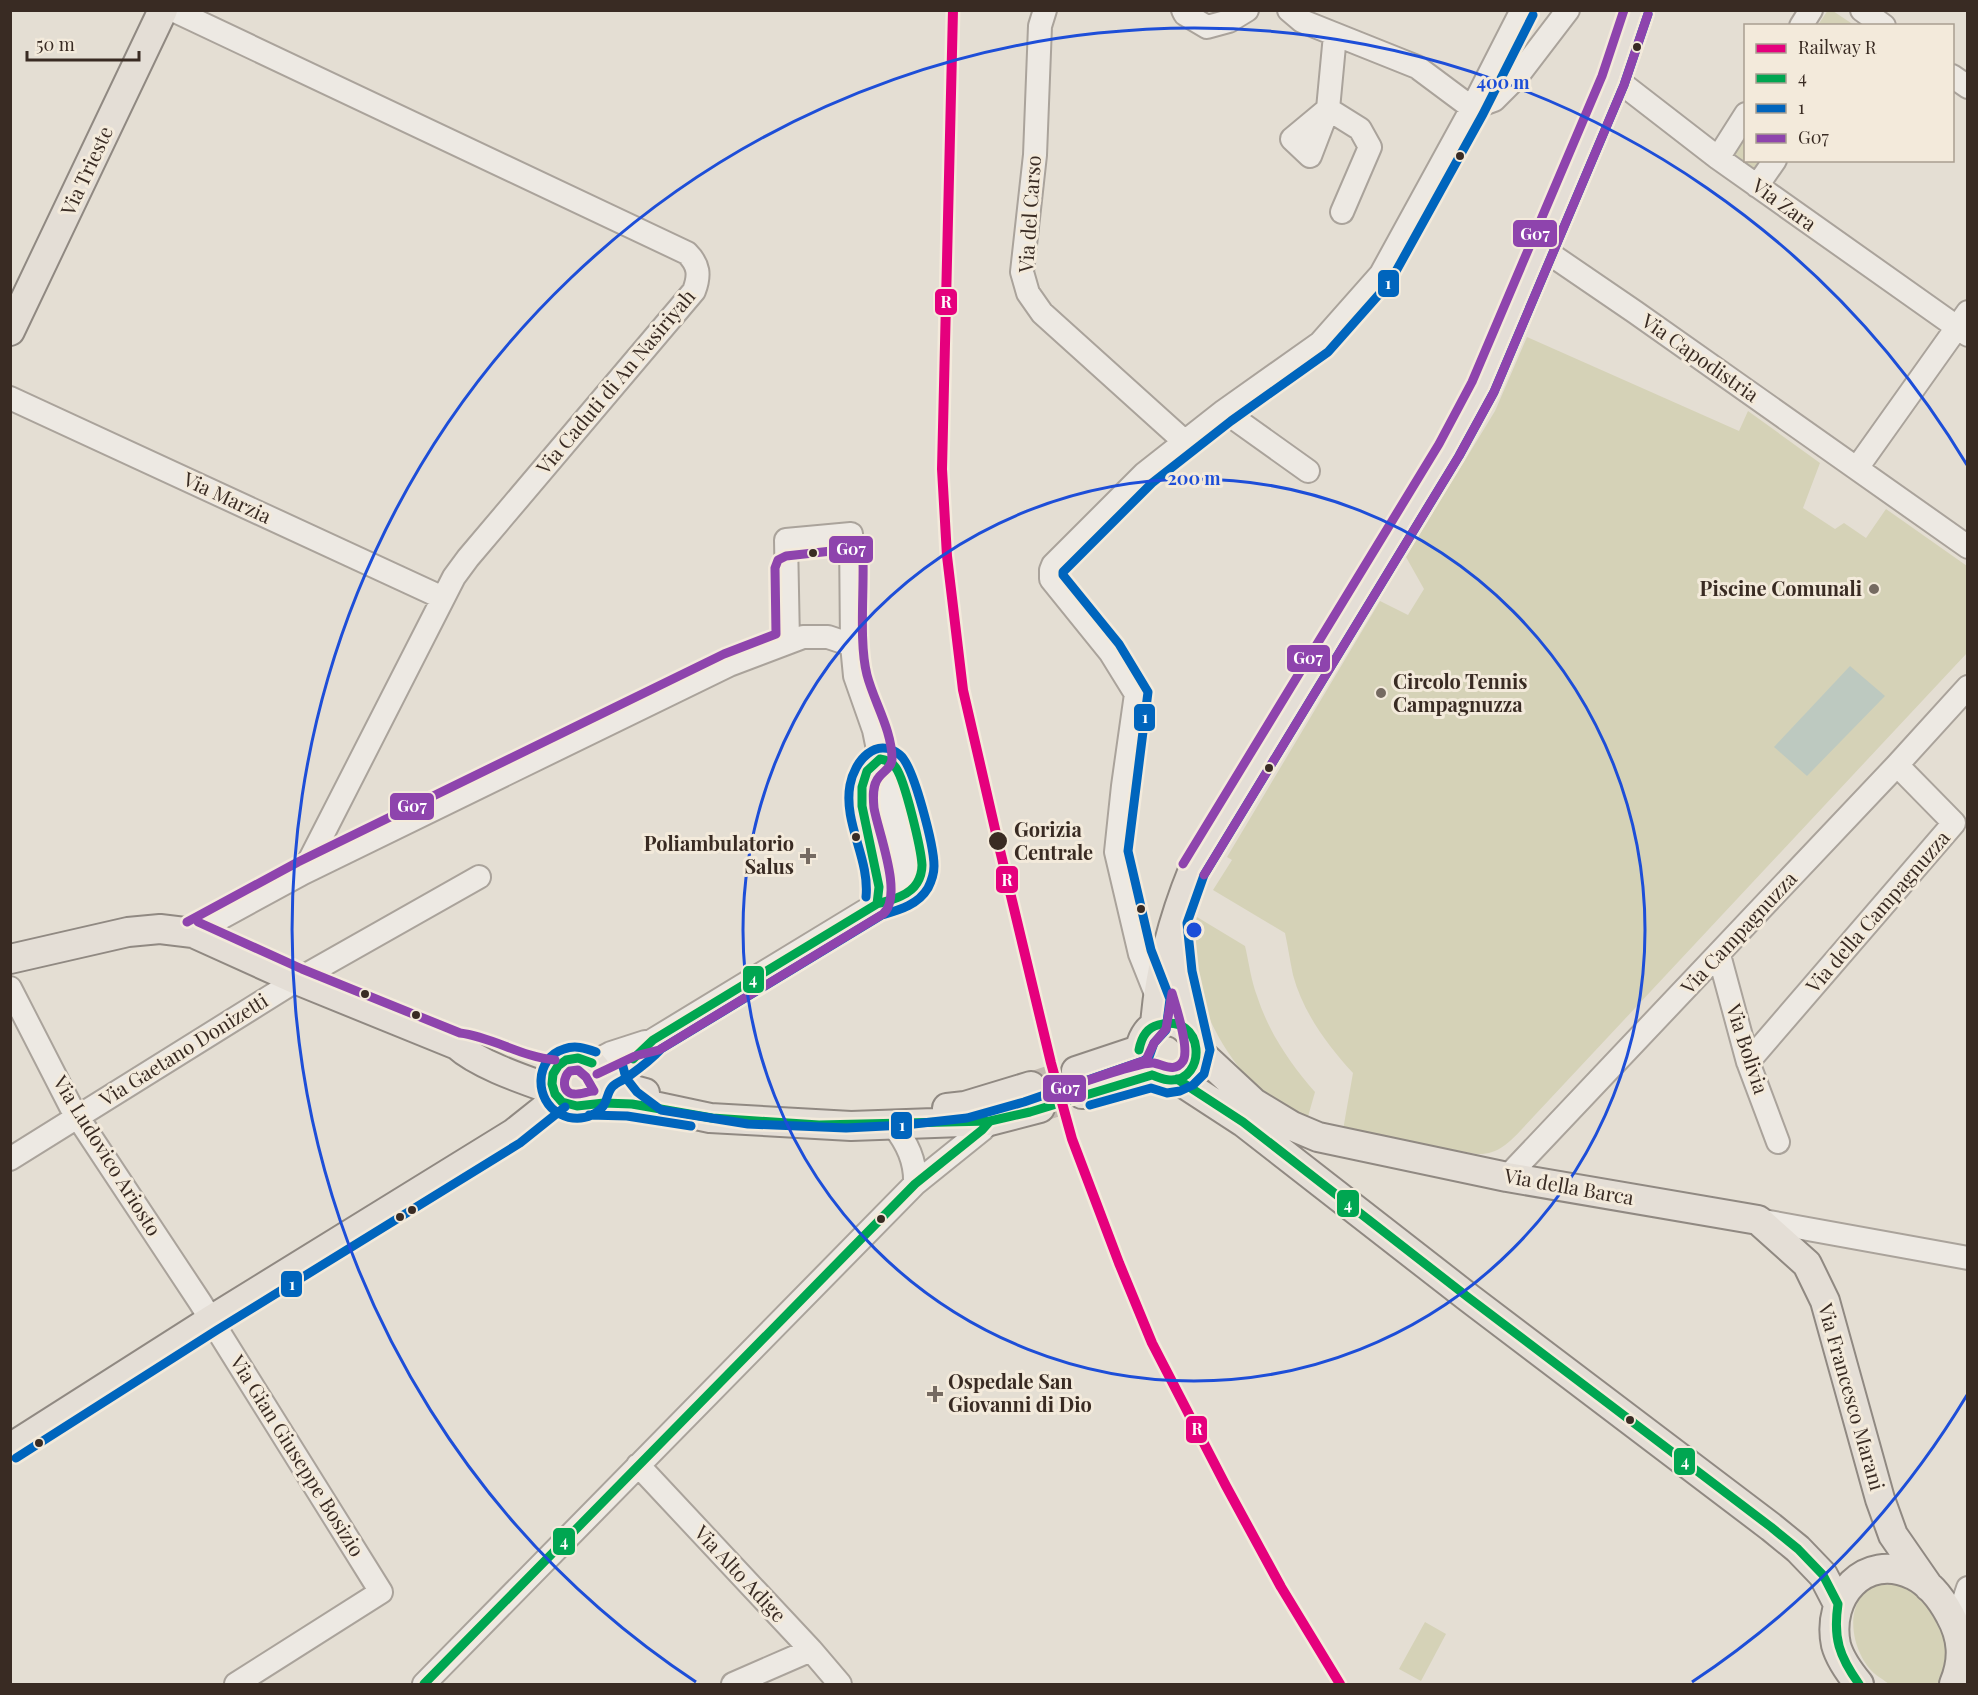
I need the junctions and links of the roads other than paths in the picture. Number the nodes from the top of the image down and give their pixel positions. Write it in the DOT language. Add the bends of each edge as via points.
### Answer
graph roads {
  1 [pos="163,10"];
  2 [pos="173,10"];
  3 [pos="1183,10"];
  4 [pos="1247,10"];
  5 [pos="1289,10"];
  6 [pos="1522,10"];
  7 [pos="1568,10"];
  8 [pos="1637,10"];
  9 [pos="1811,10"];
  10 [pos="1039,16"];
  11 [pos="1802,24"];
  12 [pos="1335,35"];
  13 [pos="1954,77"];
  14 [pos="1613,80"];
  15 [pos="1968,87"];
  16 [pos="1472,108"];
  17 [pos="1744,117"];
  18 [pos="1718,158"];
  19 [pos="1774,162"];
  20 [pos="1757,186"];
  21 [pos="1342,212"];
  22 [pos="1541,251"];
  23 [pos="1964,325"];
  24 [pos="10,331"];
  25 [pos="10,398"];
  26 [pos="1227,409"];
  27 [pos="1185,442"];
  28 [pos="1857,468"];
  29 [pos="1308,471"];
  30 [pos="1968,547"];
  31 [pos="443,598"];
  32 [pos="788,642"];
  33 [pos="852,645"];
  34 [pos="1968,687"];
  35 [pos="1897,765"];
  36 [pos="303,873"];
  37 [pos="480,877"];
  38 [pos="1175,922"];
  39 [pos="194,933"];
  40 [pos="1719,955"];
  41 [pos="10,959"];
  42 [pos="297,980"];
  43 [pos="10,988"];
  44 [pos="1156,1012"];
  45 [pos="653,1040"];
  46 [pos="1195,1043"];
  47 [pos="1139,1050"];
  48 [pos="633,1059"];
  49 [pos="1748,1062"];
  50 [pos="1165,1077"];
  51 [pos="594,1082"];
  52 [pos="555,1087"];
  53 [pos="664,1098"];
  54 [pos="78,1116"];
  55 [pos="990,1120"];
  56 [pos="893,1125"];
  57 [pos="1778,1142"];
  58 [pos="10,1159"];
  59 [pos="1507,1177"];
  60 [pos="915,1184"];
  61 [pos="1758,1220"];
  62 [pos="1968,1258"];
  63 [pos="211,1320"];
  64 [pos="11,1448"];
  65 [pos="638,1465"];
  66 [pos="1929,1587"];
  67 [pos="1968,1588"];
  68 [pos="1838,1604"];
  69 [pos="1959,1630"];
  70 [pos="811,1650"];
  71 [pos="1955,1683"];
  72 [pos="236,1684"];
  73 [pos="424,1684"];
  74 [pos="733,1684"];
  75 [pos="840,1684"];
  76 [pos="1859,1684"];
  1 -- 24 [label="main road, Via Trieste"];
  2 -- 31 [label="street, Via Caduti di An Nasiriyah" via="687,253 698,269 694,291 468,558"];
  3 -- 4 [label="street" via="1207,27 1229,21"];
  5 -- 12 [label="street" via="1302,21"];
  6 -- 16 [label="street"];
  7 -- 16 [label="street" via="1508,86 1494,100"];
  8 -- 14 [label="main road"];
  9 -- 11 [label="street"];
  10 -- 27 [label="street, Via del Carso" via="1035,155 1022,272 1028,293 1042,313"];
  12 -- 16 [label="street" via="1417,67"];
  12 -- 21 [label="street" via="1328,110 1360,129 1370,147"];
  13 -- 15 [label="street"];
  14 -- 18 [label="street, Via Zara"];
  14 -- 22 [label="main road"];
  16 -- 26 [label="street" via="1381,274 1320,343"];
  17 -- 18 [label="street"];
  18 -- 20 [label="street, Via Zara"];
  19 -- 20 [label="street"];
  20 -- 23 [label="street, Via Zara"];
  22 -- 28 [label="street, Via Capodistria"];
  22 -- 38 [label="main road" via="1483,387 1449,450 1193,870"];
  23 -- 28 [label="street"];
  25 -- 31 [label="street, Via Marzia"];
  26 -- 27 [label="street"];
  26 -- 29 [label="street"];
  27 -- 44 [label="street" via="1144,474 1051,570 1052,579 1110,652 1136,694 1116,852"];
  28 -- 30 [label="street, Via Capodistria"];
  31 -- 36 [label="street, Via Caduti di An Nasiriyah"];
  32 -- 33 [label="street" via="803,637 828,637"];
  32 -- 33 [label="street" via="786,540 851,534"];
  32 -- 36 [label="street" via="729,664"];
  33 -- 45 [label="street" via="855,676 873,730 875,764 881,774 901,859 893,890 877,904"];
  34 -- 35 [label="street, Via Campagnuzza"];
  35 -- 40 [label="street, Via Campagnuzza"];
  35 -- 49 [label="street, Via della Campagnuzza" via="1954,823"];
  36 -- 39 [label="street"];
  37 -- 42 [label="street, Via Gaetano Donizetti"];
  38 -- 44 [label="main road"];
  38 -- 46 [label="main road" via="1180,973"];
  39 -- 41 [label="main road" via="160,929 128,932"];
  39 -- 42 [label="main road"];
  40 -- 49 [label="street, Via Bolivia"];
  40 -- 59 [label="street, Via Campagnuzza"];
  42 -- 52 [label="main road" via="457,1045 471,1045 536,1070"];
  42 -- 54 [label="street, Via Gaetano Donizetti"];
  43 -- 54 [label="street, Via Ludovico Ariosto"];
  44 -- 46 [label="main road" via="1167,1022 1181,1025"];
  44 -- 47 [label="main road"];
  45 -- 48 [label="street"];
  45 -- 51 [label="street" via="631,1045"];
  46 -- 50 [label="main road" via="1193,1068 1186,1075"];
  46 -- 59 [label="main road, Via della Barca" via="1254,1103 1292,1126 1318,1137"];
  47 -- 50 [label="main road" via="1142,1065"];
  47 -- 50 [label="main road" via="1079,1083"];
  48 -- 51 [label="street"];
  48 -- 53 [label="street" via="637,1072"];
  49 -- 57 [label="street, Via Bolivia"];
  50 -- 68 [label="main road" via="1243,1122 1787,1540 1823,1575"];
  51 -- 52 [label="main road" via="574,1106 567,1104"];
  51 -- 52 [label="main road" via="582,1058 571,1058 560,1063"];
  51 -- 53 [label="main road"];
  51 -- 56 [label="main road" via="619,1102 710,1118"];
  52 -- 63 [label="main road" via="514,1133"];
  53 -- 55 [label="main road" via="748,1112 873,1115 1036,1097"];
  54 -- 58 [label="street, Via Gaetano Donizetti"];
  54 -- 63 [label="street, Via Ludovico Ariosto"];
  55 -- 56 [label="main road"];
  55 -- 60 [label="street"];
  56 -- 60 [label="street" via="913,1160"];
  59 -- 61 [label="main road, Via della Barca"];
  60 -- 65 [label="street"];
  61 -- 62 [label="street, Via della Barca"];
  61 -- 66 [label="main road, Via Francesco Marani" via="1807,1264 1825,1301 1893,1535"];
  63 -- 64 [label="main road"];
  63 -- 72 [label="street, Via Gian Giuseppe Bosizio" via="381,1592"];
  65 -- 70 [label="street, Via Alto Adige"];
  65 -- 73 [label="street"];
  66 -- 68 [label="main road" via="1914,1576 1892,1570 1872,1571 1850,1583"];
  66 -- 69 [label="main road, Via Francesco Marani"];
  67 -- 69 [label="street"];
  68 -- 76 [label="main road" via="1834,1622 1836,1646"];
  69 -- 71 [label="main road" via="1962,1647"];
  70 -- 74 [label="street"];
  70 -- 75 [label="street, Via Alto Adige"];
}
